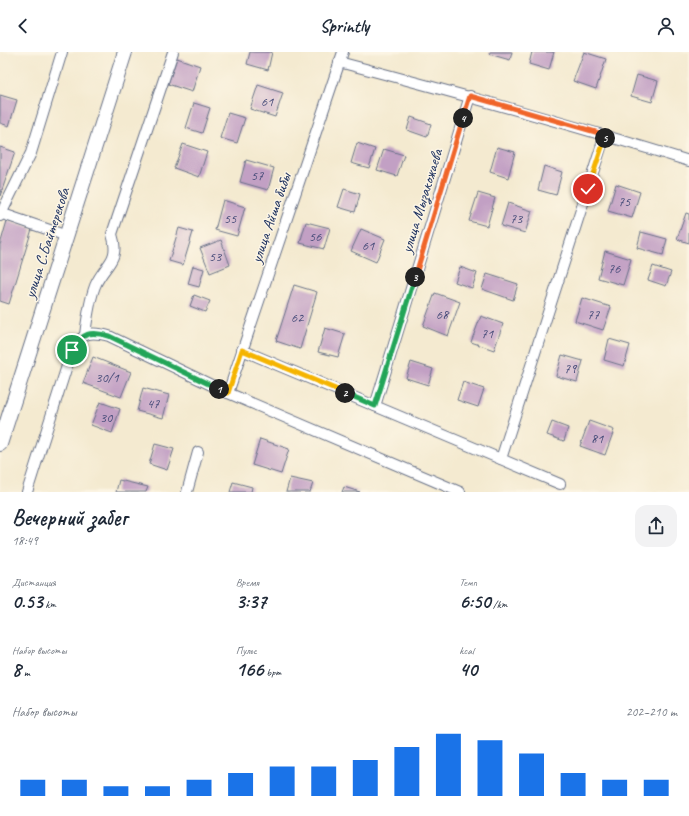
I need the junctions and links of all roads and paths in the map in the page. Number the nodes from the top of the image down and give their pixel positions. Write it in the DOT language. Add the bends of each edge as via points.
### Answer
graph roads {
  1 [pos="62,52"];
  2 [pos="125,52"];
  3 [pos="173,52"];
  4 [pos="341,57"];
  5 [pos="470,96"];
  6 [pos="606,135"];
  7 [pos="689,161"];
  8 [pos="0,214"];
  9 [pos="67,236"];
  10 [pos="85,335"];
  11 [pos="242,350"];
  12 [pos="228,393"];
  13 [pos="375,406"];
  14 [pos="0,444"];
  15 [pos="198,452"];
  16 [pos="501,459"];
  17 [pos="560,484"];
  18 [pos="27,492"];
  19 [pos="187,492"];
  20 [pos="460,492"];
  1 -- 8 [label="street" via="31,153"];
  2 -- 9 [label="main road, улица С.Байтерекова"];
  3 -- 10 [label="street" via="112,234 115,252 111,263 94,288"];
  4 -- 5 [label="street"];
  4 -- 11 [label="street, улица Айша бибы"];
  5 -- 6 [label="street"];
  5 -- 13 [label="street, улица Мызакожаева"];
  6 -- 7 [label="street"];
  6 -- 16 [label="street"];
  8 -- 9 [label="street"];
  9 -- 14 [label="main road, улица С.Байтерекова"];
  10 -- 12 [label="street" via="94,332 109,336"];
  10 -- 18 [label="street" via="72,350"];
  11 -- 12 [label="street, улица Айша бибы"];
  11 -- 13 [label="street"];
  12 -- 20 [label="street"];
  13 -- 16 [label="street"];
  15 -- 19 [label="street"];
  16 -- 17 [label="street"];
}
